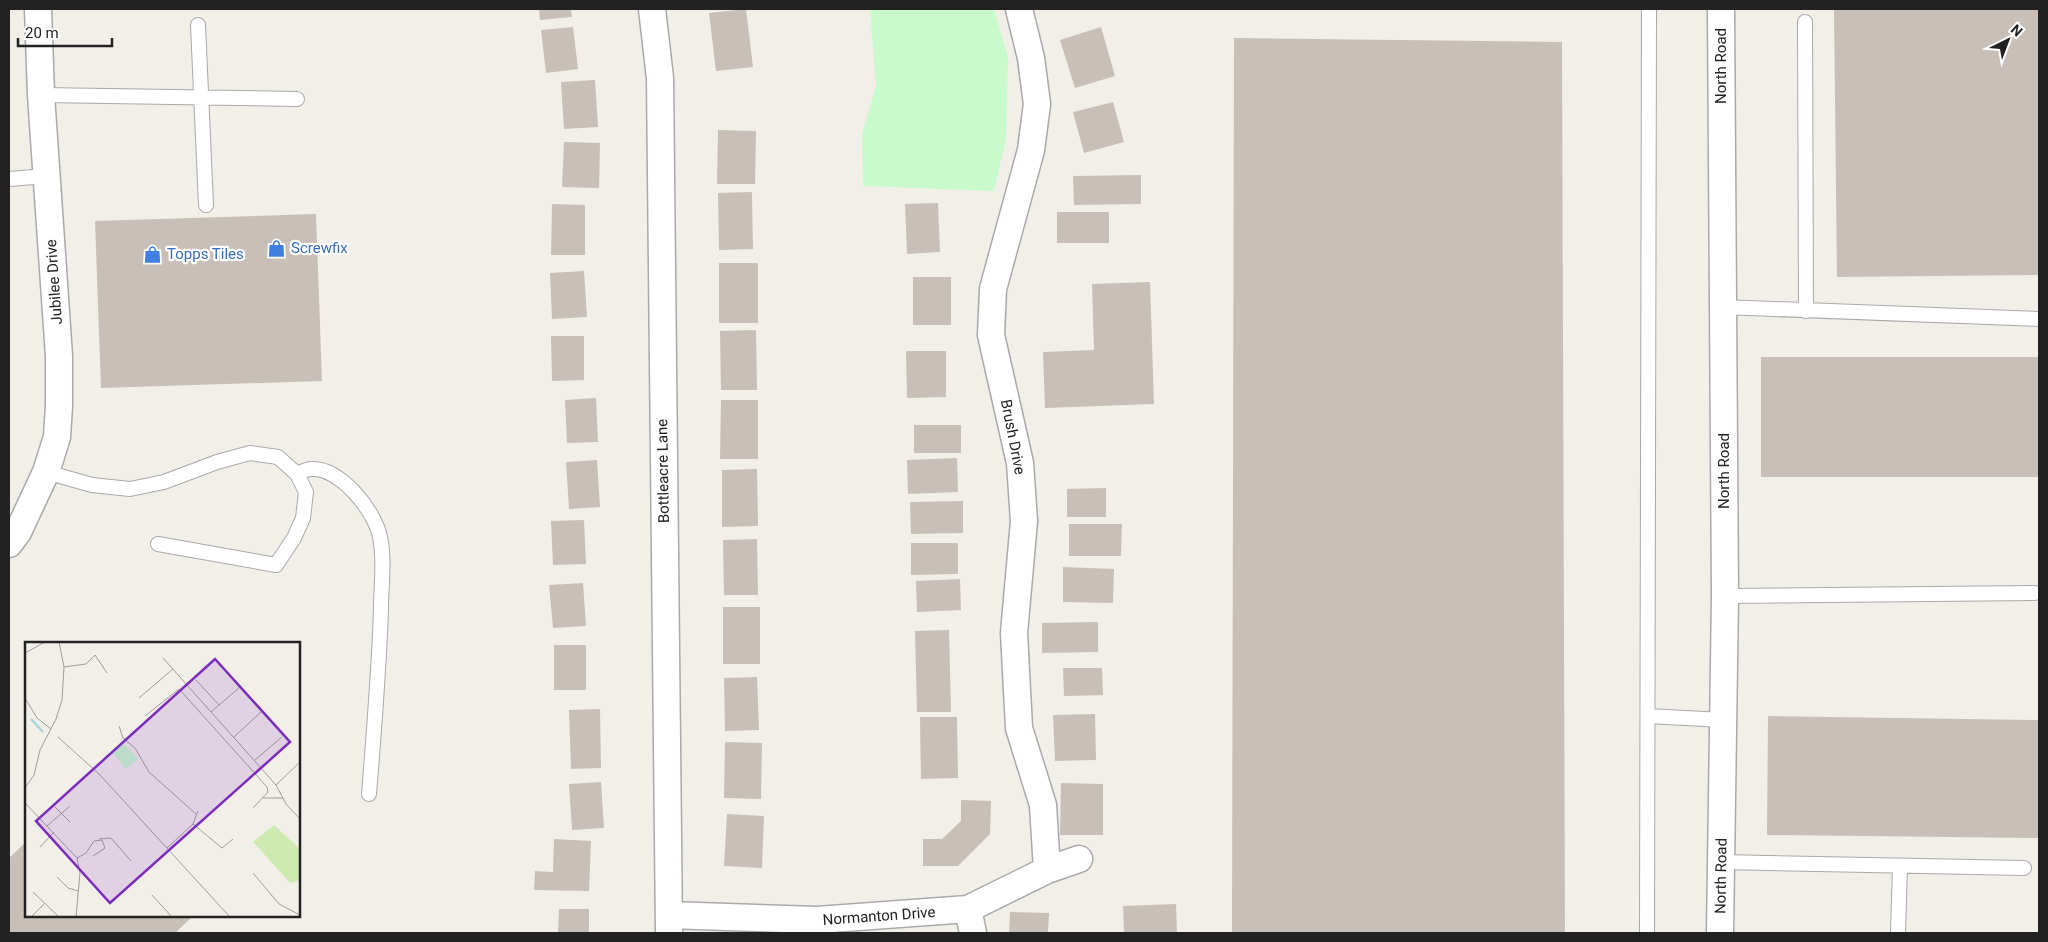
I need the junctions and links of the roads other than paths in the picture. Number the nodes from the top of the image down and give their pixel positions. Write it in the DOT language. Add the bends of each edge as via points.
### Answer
graph roads {
  1 [pos="38,9"];
  2 [pos="652,9"];
  3 [pos="1019,9"];
  4 [pos="1649,9"];
  5 [pos="1721,9"];
  6 [pos="1805,22"];
  7 [pos="198,25"];
  8 [pos="41,95"];
  9 [pos="201,98"];
  10 [pos="297,98"];
  11 [pos="46,176"];
  12 [pos="9,179"];
  13 [pos="206,205"];
  14 [pos="1722,308"];
  15 [pos="1806,311"];
  16 [pos="2039,320"];
  17 [pos="46,472"];
  18 [pos="297,474"];
  19 [pos="9,544"];
  20 [pos="158,544"];
  21 [pos="2035,593"];
  22 [pos="1725,596"];
  23 [pos="1648,716"];
  24 [pos="1723,720"];
  25 [pos="369,794"];
  26 [pos="1079,859"];
  27 [pos="1721,862"];
  28 [pos="1900,866"];
  29 [pos="2024,868"];
  30 [pos="1047,870"];
  31 [pos="970,921"];
  32 [pos="669,924"];
  33 [pos="1647,933"];
  34 [pos="1720,933"];
  35 [pos="1898,933"];
  1 -- 8 [label="street, Jubilee Drive"];
  2 -- 32 [label="street, Bottleacre Lane" via="660,78"];
  3 -- 30 [label="street, Brush Drive" via="1031,58 1037,104 1031,150 993,289 991,335 1020,463 1024,521 1014,633 1019,728 1042,805"];
  4 -- 23 [label="lane"];
  5 -- 14 [label="street, North Road"];
  6 -- 15 [label="lane"];
  7 -- 9 [label="lane"];
  8 -- 9 [label="lane"];
  8 -- 11 [label="street, Jubilee Drive"];
  9 -- 10 [label="lane"];
  9 -- 13 [label="lane"];
  11 -- 12 [label="lane"];
  11 -- 17 [label="street, Jubilee Drive" via="60,406 57,437"];
  14 -- 15 [label="lane"];
  14 -- 22 [label="street, North Road"];
  15 -- 16 [label="lane"];
  17 -- 18 [label="lane" via="92,485 130,489 164,482 250,453 278,457"];
  17 -- 19 [label="street, Jubilee Drive" via="18,532"];
  18 -- 20 [label="lane" via="306,492 303,518 276,565"];
  18 -- 25 [label="lane" via="312,469 344,482 372,513 380,536 379,675"];
  21 -- 22 [label="lane"];
  22 -- 24 [label="street, North Road"];
  23 -- 24 [label="lane"];
  23 -- 33 [label="lane"];
  24 -- 27 [label="street, North Road"];
  26 -- 30 [label="street, Normanton Drive"];
  27 -- 28 [label="lane"];
  27 -- 34 [label="street, North Road"];
  28 -- 29 [label="lane"];
  28 -- 35 [label="lane"];
  30 -- 31 [label="street, Normanton Drive"];
  31 -- 32 [label="street, Normanton Drive" via="817,920"];
}
